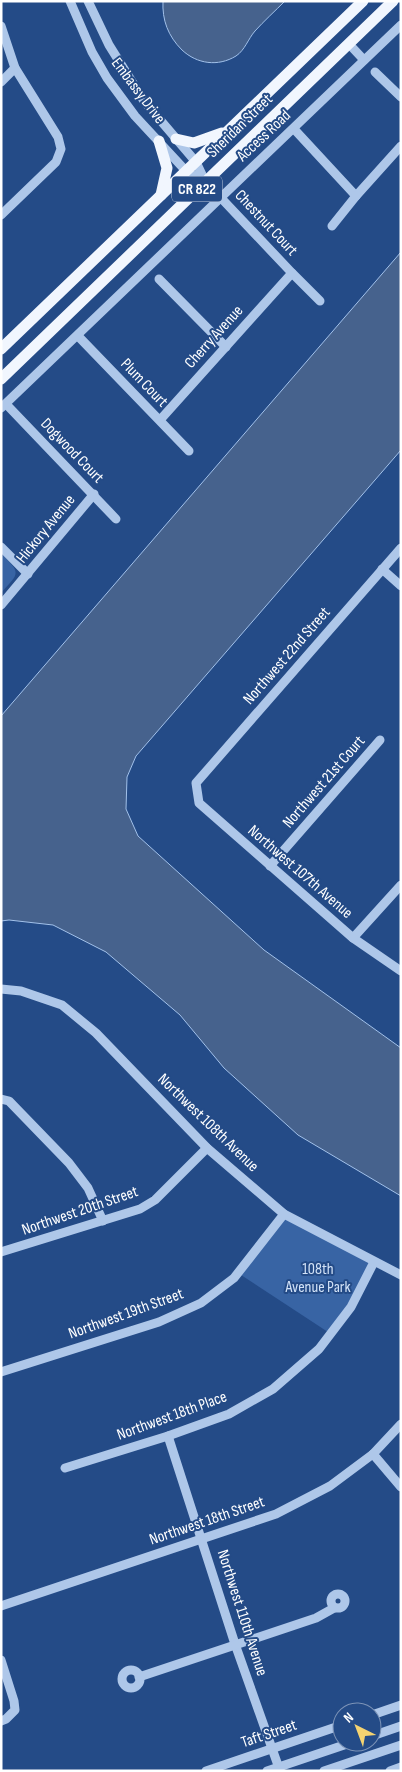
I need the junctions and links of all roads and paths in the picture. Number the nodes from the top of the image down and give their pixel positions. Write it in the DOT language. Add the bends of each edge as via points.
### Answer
graph roads {
  1 [pos="70,1"];
  2 [pos="88,1"];
  3 [pos="363,1"];
  4 [pos="393,1"];
  5 [pos="401,25"];
  6 [pos="1,26"];
  7 [pos="349,44"];
  8 [pos="364,60"];
  9 [pos="16,68"];
  10 [pos="375,72"];
  11 [pos="1,82"];
  12 [pos="401,97"];
  13 [pos="294,129"];
  14 [pos="228,131"];
  15 [pos="176,139"];
  16 [pos="159,141"];
  17 [pos="401,146"];
  18 [pos="196,162"];
  19 [pos="186,171"];
  20 [pos="206,181"];
  21 [pos="161,195"];
  22 [pos="356,196"];
  23 [pos="221,197"];
  24 [pos="1,215"];
  25 [pos="332,226"];
  26 [pos="292,273"];
  27 [pos="159,279"];
  28 [pos="320,300"];
  29 [pos="78,336"];
  30 [pos="226,347"];
  31 [pos="1,349"];
  32 [pos="1,378"];
  33 [pos="4,406"];
  34 [pos="160,420"];
  35 [pos="189,451"];
  36 [pos="94,494"];
  37 [pos="116,519"];
  38 [pos="1,547"];
  39 [pos="401,548"];
  40 [pos="382,569"];
  41 [pos="28,574"];
  42 [pos="401,586"];
  43 [pos="1,605"];
  44 [pos="380,740"];
  45 [pos="196,783"];
  46 [pos="270,866"];
  47 [pos="401,885"];
  48 [pos="353,938"];
  49 [pos="401,971"];
  50 [pos="1,990"];
  51 [pos="1,1099"];
  52 [pos="207,1148"];
  53 [pos="284,1214"];
  54 [pos="103,1221"];
  55 [pos="1,1252"];
  56 [pos="374,1262"];
  57 [pos="401,1275"];
  58 [pos="1,1372"];
  59 [pos="401,1424"];
  60 [pos="168,1436"];
  61 [pos="373,1454"];
  62 [pos="65,1468"];
  63 [pos="401,1487"];
  64 [pos="202,1539"];
  65 [pos="1,1606"];
  66 [pos="334,1608"];
  67 [pos="235,1644"];
  68 [pos="1,1660"];
  69 [pos="139,1677"];
  70 [pos="401,1706"];
  71 [pos="382,1712"];
  72 [pos="1,1721"];
  73 [pos="401,1726"];
  74 [pos="332,1728"];
  75 [pos="382,1733"];
  76 [pos="401,1745"];
  77 [pos="271,1748"];
  78 [pos="332,1750"];
  79 [pos="401,1767"];
  80 [pos="279,1769"];
  81 [pos="206,1771"];
  82 [pos="267,1771"];
  83 [pos="324,1771"];
  84 [pos="390,1771"];
  1 -- 16 [label="street, Embassy Drive" via="107,78 135,116"];
  2 -- 15 [label="street, Embassy Drive" via="109,45 144,101"];
  3 -- 14 [label="main road, Sheridan Street / CR 822"];
  4 -- 7 [label="main road, Sheridan Street / CR 822"];
  5 -- 8 [label="street, Access Road"];
  6 -- 9 [label="street"];
  7 -- 8 [label="street"];
  7 -- 20 [label="main road, Sheridan Street / CR 822"];
  8 -- 13 [label="street, Access Road"];
  9 -- 11 [label="street"];
  9 -- 24 [label="street" via="58,137 61,150 56,162"];
  10 -- 12 [label="street"];
  13 -- 22 [label="street"];
  13 -- 23 [label="street, Access Road"];
  14 -- 15 [label="main road" via="194,143"];
  14 -- 18 [label="main road, Sheridan Street / CR 822"];
  15 -- 18 [label="street, Embassy Drive"];
  16 -- 19 [label="street, Embassy Drive"];
  16 -- 21 [label="main road" via="167,168"];
  17 -- 22 [label="street"];
  18 -- 19 [label="main road, Sheridan Street / CR 822"];
  18 -- 20 [label="street, Chestnut Court"];
  19 -- 20 [label="street, Embassy Drive"];
  19 -- 21 [label="main road, Sheridan Street / CR 822"];
  20 -- 23 [label="street, Chestnut Court"];
  20 -- 32 [label="main road, Sheridan Street / CR 822"];
  21 -- 31 [label="main road, Sheridan Street / CR 822"];
  22 -- 25 [label="street"];
  23 -- 26 [label="street, Chestnut Court"];
  23 -- 29 [label="street, Access Road"];
  26 -- 28 [label="street, Chestnut Court"];
  26 -- 30 [label="street, Cherry Avenue"];
  27 -- 30 [label="street"];
  29 -- 33 [label="street"];
  29 -- 34 [label="street, Plum Court"];
  30 -- 34 [label="street, Cherry Avenue"];
  33 -- 36 [label="street, Dogwood Court"];
  34 -- 35 [label="street, Plum Court"];
  36 -- 37 [label="street, Dogwood Court"];
  36 -- 41 [label="street, Hickory Avenue"];
  38 -- 41 [label="street"];
  39 -- 40 [label="street, Northwest 22nd Street"];
  40 -- 42 [label="street"];
  40 -- 45 [label="street, Northwest 22nd Street"];
  41 -- 43 [label="street, Hickory Avenue"];
  44 -- 46 [label="street, Northwest 21st Court"];
  45 -- 46 [label="street, Northwest 107th Avenue" via="199,803"];
  46 -- 48 [label="street, Northwest 107th Avenue"];
  47 -- 48 [label="street"];
  48 -- 49 [label="street, Northwest 107th Avenue"];
  50 -- 52 [label="street, Northwest 108th Avenue" via="21,991 62,1005 96,1033"];
  51 -- 54 [label="street" via="8,1101 69,1163 88,1188"];
  52 -- 53 [label="street, Northwest 108th Avenue"];
  52 -- 54 [label="street, Northwest 20th Street" via="155,1200 140,1209"];
  53 -- 56 [label="street, Northwest 108th Avenue"];
  53 -- 58 [label="street, Northwest 19th Street" via="234,1278 201,1303 160,1322"];
  54 -- 55 [label="street, Northwest 20th Street"];
  56 -- 57 [label="street, Northwest 108th Avenue"];
  56 -- 60 [label="street, Northwest 18th Place" via="351,1307 319,1350 273,1389 229,1414"];
  59 -- 61 [label="street, Northwest 18th Street"];
  60 -- 62 [label="street, Northwest 18th Place"];
  60 -- 64 [label="street, Northwest 110th Avenue"];
  61 -- 63 [label="street"];
  61 -- 64 [label="street, Northwest 18th Street" via="330,1486 276,1514"];
  64 -- 65 [label="street, Northwest 18th Street"];
  64 -- 67 [label="street, Northwest 110th Avenue"];
  66 -- 67 [label="street" via="316,1618"];
  67 -- 69 [label="street"];
  67 -- 77 [label="street, Northwest 110th Avenue"];
  68 -- 72 [label="street" via="15,1710"];
  70 -- 71 [label="street"];
  73 -- 75 [label="street"];
  74 -- 77 [label="street, Taft Street"];
  76 -- 83 [label="street"];
  77 -- 80 [label="street, Northwest 110th Avenue"];
  77 -- 81 [label="street, Taft Street"];
  78 -- 80 [label="street"];
  79 -- 84 [label="street"];
  80 -- 82 [label="street"];
}
